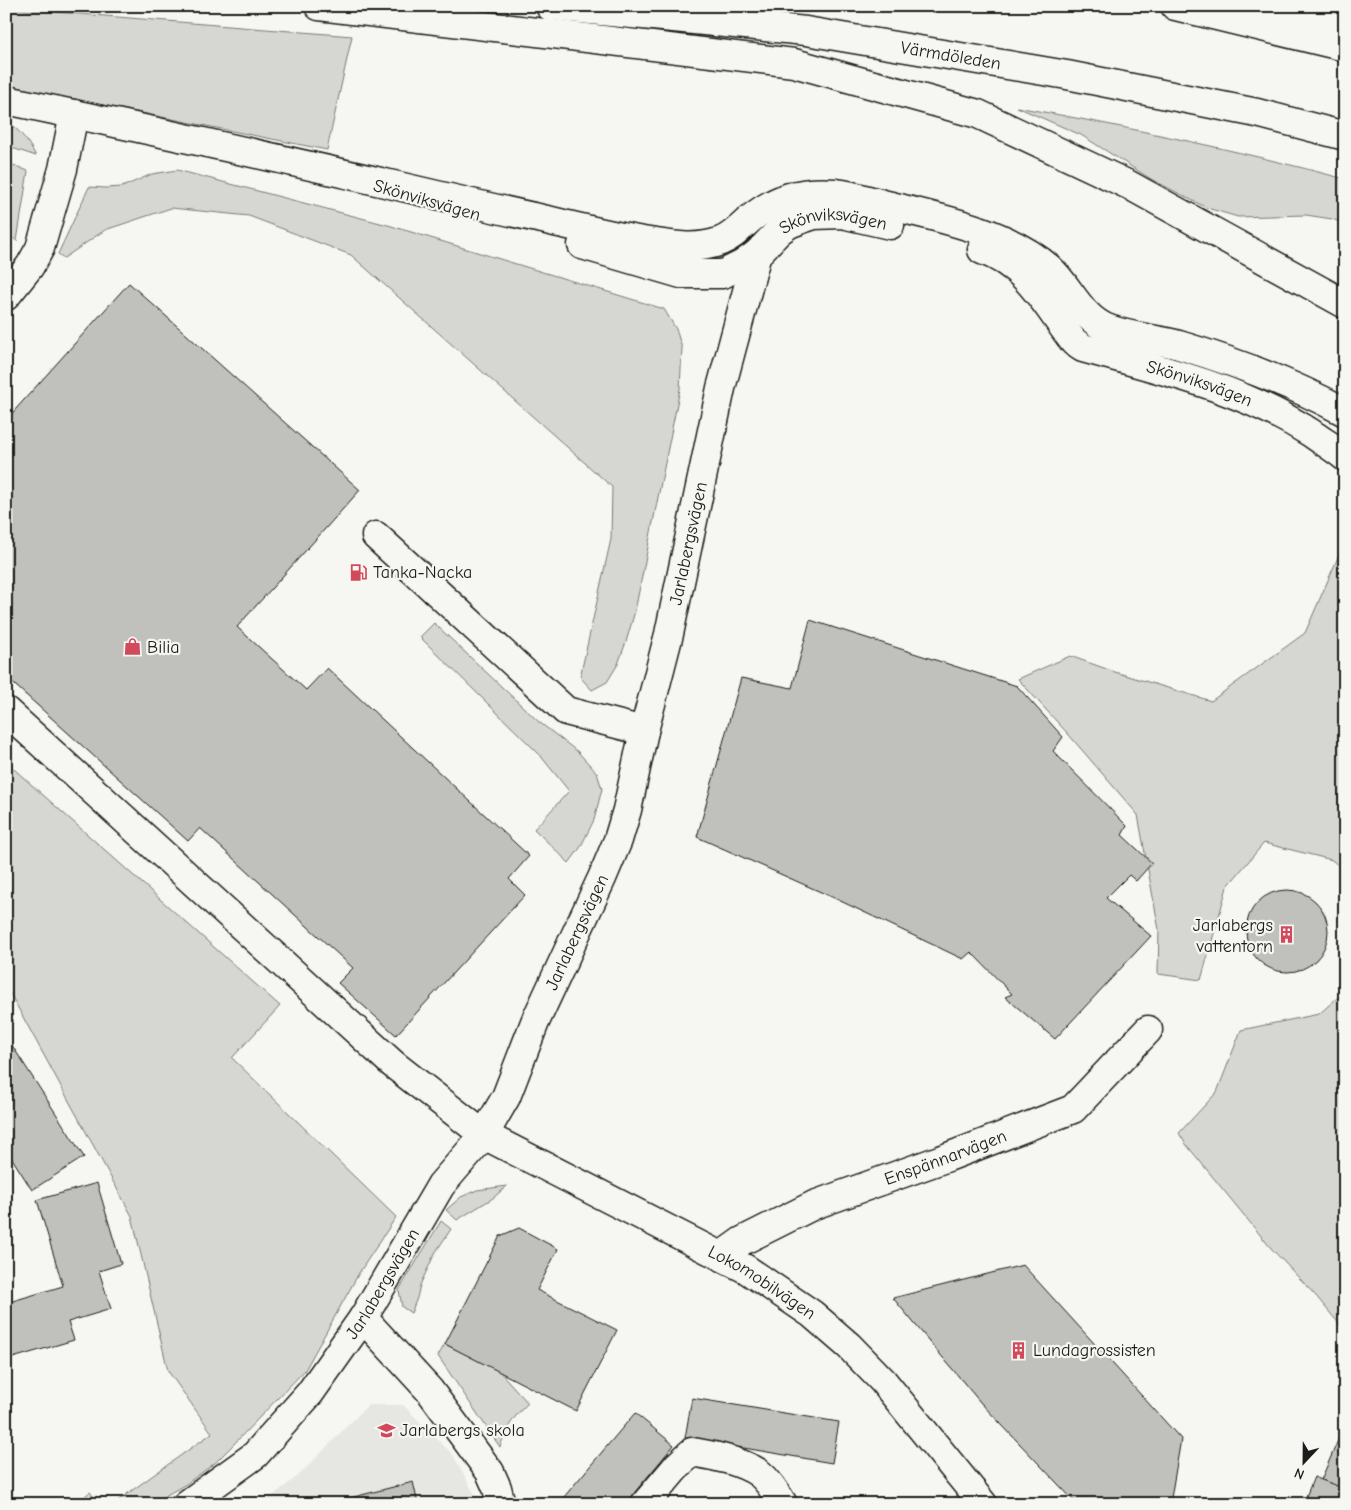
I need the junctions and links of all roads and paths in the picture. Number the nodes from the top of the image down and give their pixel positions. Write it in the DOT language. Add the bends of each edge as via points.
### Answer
graph roads {
  1 [pos="319,6"];
  2 [pos="550,6"];
  3 [pos="1176,6"];
  4 [pos="1218,6"];
  5 [pos="1345,28"];
  6 [pos="1345,47"];
  7 [pos="6,100"];
  8 [pos="74,114"];
  9 [pos="1345,136"];
  10 [pos="312,166"];
  11 [pos="757,254"];
  12 [pos="6,296"];
  13 [pos="1345,304"];
  14 [pos="1345,412"];
  15 [pos="1345,457"];
  16 [pos="376,536"];
  17 [pos="6,711"];
  18 [pos="644,732"];
  19 [pos="1148,1030"];
  20 [pos="484,1135"];
  21 [pos="721,1256"];
  22 [pos="363,1318"];
  23 [pos="187,1504"];
  24 [pos="501,1504"];
  25 [pos="645,1504"];
  26 [pos="783,1504"];
  27 [pos="983,1504"];
  1 -- 13 [label="main road" via="794,63 978,114 1129,185"];
  2 -- 9 [label="main road, Värmdöleden" via="806,31 1076,77 1257,113"];
  3 -- 6 [label="main road"];
  4 -- 5 [label="main road"];
  7 -- 8 [label="main road, Skönviksvägen"];
  8 -- 10 [label="main road, Skönviksvägen"];
  8 -- 12 [label="main road" via="63,169 40,248"];
  10 -- 11 [label="main road, Skönviksvägen" via="681,274 723,274"];
  10 -- 14 [label="main road, Skönviksvägen" via="587,230 685,247 705,246 724,240 761,210 782,199 807,192 839,193 984,231 1026,251 1052,270 1094,322 1108,329 1178,345 1248,368 1310,393"];
  11 -- 15 [label="main road, Skönviksvägen" via="789,224 825,214 863,218 967,245 1014,266 1082,348 1235,394 1289,419"];
  11 -- 18 [label="main road, Jarlabergsvägen" via="721,388 669,634"];
  16 -- 18 [label="main road" via="566,711"];
  17 -- 20 [label="main road, Lokomobilvägen" via="393,1064"];
  18 -- 20 [label="main road, Jarlabergsvägen" via="627,810 614,848 535,1022 506,1097"];
  19 -- 21 [label="main road, Enspännarvägen" via="1073,1109 814,1205 742,1241"];
  20 -- 21 [label="main road, Lokomobilvägen"];
  20 -- 22 [label="main road, Jarlabergsvägen" via="442,1185"];
  21 -- 27 [label="main road, Lokomobilvägen" via="812,1314 849,1346 883,1381"];
  22 -- 23 [label="main road, Jarlabergsvägen" via="310,1393 255,1455"];
  22 -- 24 [label="main road" via="430,1391 490,1472"];
  25 -- 26 [label="main road" via="692,1452 722,1458 759,1473"];
}
